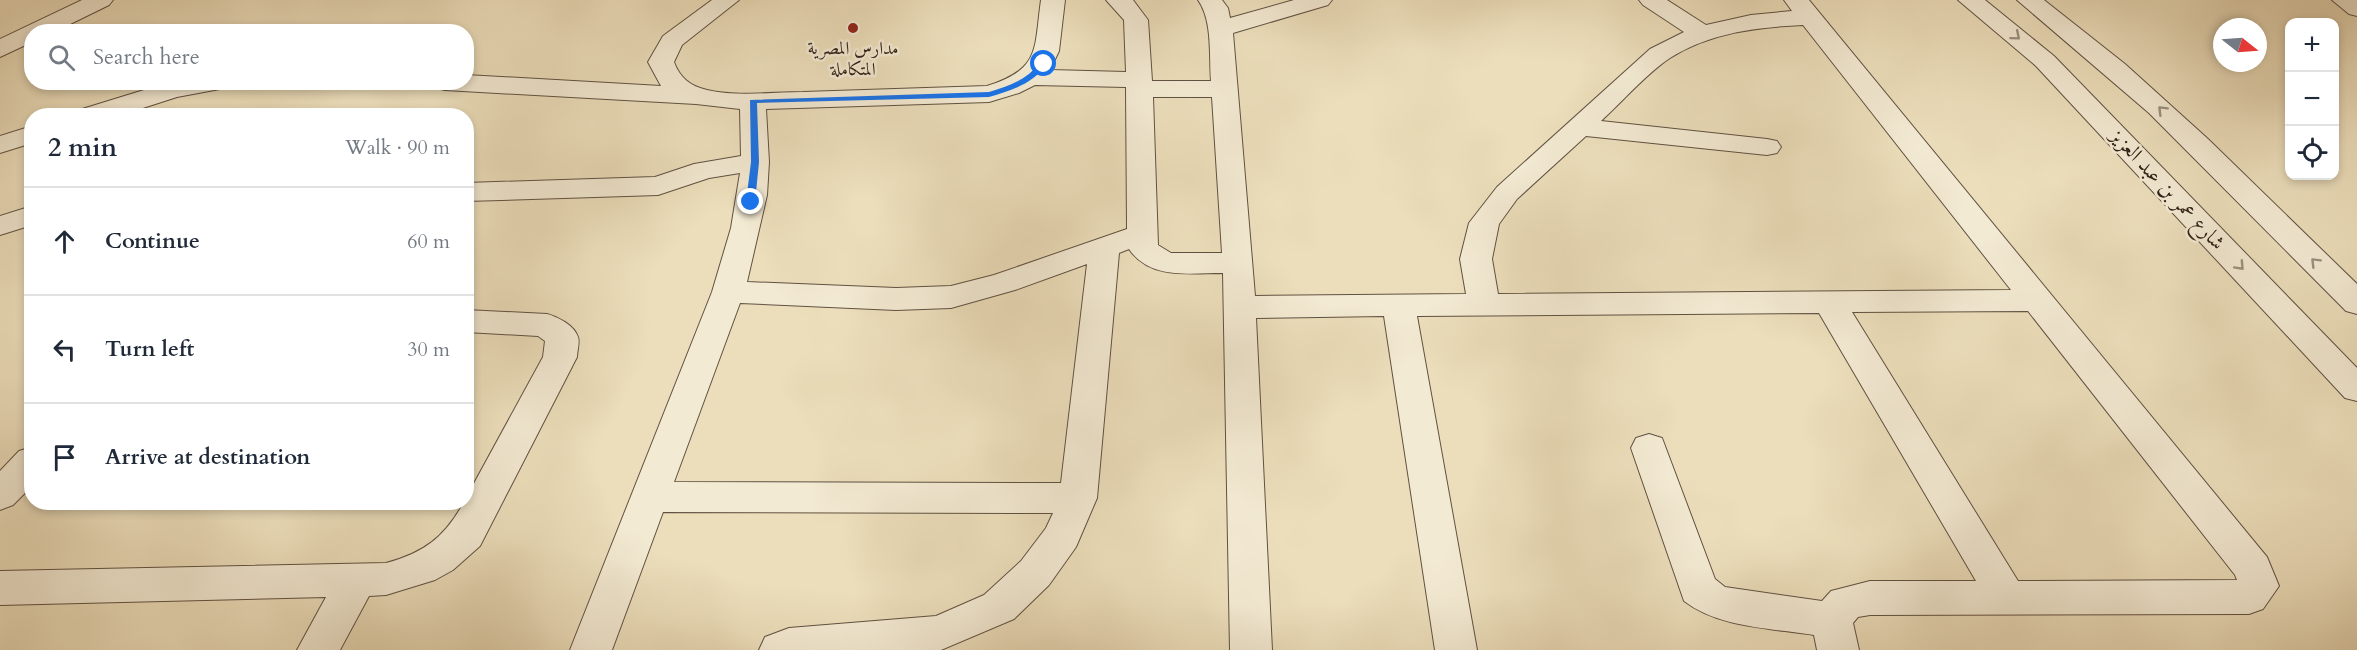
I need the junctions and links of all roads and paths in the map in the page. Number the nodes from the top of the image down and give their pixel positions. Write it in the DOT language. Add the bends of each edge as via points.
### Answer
graph roads {
  1 [pos="101,0"];
  2 [pos="727,0"];
  3 [pos="1053,0"];
  4 [pos="1118,0"];
  5 [pos="1320,0"];
  6 [pos="1651,0"];
  7 [pos="1970,0"];
  8 [pos="2029,0"];
  9 [pos="2344,0"];
  10 [pos="1803,8"];
  11 [pos="2357,9"];
  12 [pos="1215,14"];
  13 [pos="49,24"];
  14 [pos="1702,33"];
  15 [pos="24,36"];
  16 [pos="0,49"];
  17 [pos="1033,77"];
  18 [pos="474,84"];
  19 [pos="1139,84"];
  20 [pos="1225,89"];
  21 [pos="172,90"];
  22 [pos="696,96"];
  23 [pos="753,101"];
  24 [pos="115,108"];
  25 [pos="1580,127"];
  26 [pos="24,138"];
  27 [pos="0,145"];
  28 [pos="1767,147"];
  29 [pos="2129,148"];
  30 [pos="2202,149"];
  31 [pos="755,162"];
  32 [pos="474,192"];
  33 [pos="24,218"];
  34 [pos="0,226"];
  35 [pos="1142,234"];
  36 [pos="1104,248"];
  37 [pos="1238,263"];
  38 [pos="728,292"];
  39 [pos="2039,300"];
  40 [pos="1829,302"];
  41 [pos="2357,303"];
  42 [pos="1484,305"];
  43 [pos="1399,306"];
  44 [pos="1240,307"];
  45 [pos="474,321"];
  46 [pos="2357,389"];
  47 [pos="1649,448"];
  48 [pos="24,469"];
  49 [pos="0,495"];
  50 [pos="650,498"];
  51 [pos="1078,498"];
  52 [pos="357,579"];
  53 [pos="0,588"];
  54 [pos="2007,598"];
  55 [pos="1835,635"];
  56 [pos="318,650"];
  57 [pos="591,650"];
  58 [pos="780,650"];
  59 [pos="1251,650"];
  60 [pos="1456,650"];
  1 -- 13 [label="street"];
  2 -- 22 [label="street" via="672,41 662,63 670,82"];
  3 -- 17 [label="street" via="1044,64"];
  4 -- 19 [label="street" via="1136,20"];
  5 -- 12 [label="street"];
  6 -- 14 [label="street"];
  7 -- 29 [label="street, شارع عمر بن عبد العزيز, one-way" via="2045,61"];
  30 -- 8 [label="street, one-way" via="2105,59"];
  9 -- 11 [label="street"];
  10 -- 14 [label="street"];
  10 -- 39 [label="street"];
  12 -- 20 [label="street"];
  14 -- 25 [label="street" via="1659,54"];
  15 -- 16 [label="street"];
  17 -- 19 [label="street"];
  17 -- 23 [label="street" via="989,94"];
  18 -- 22 [label="street"];
  19 -- 20 [label="street"];
  19 -- 35 [label="street"];
  20 -- 37 [label="street"];
  21 -- 24 [label="street"];
  22 -- 23 [label="street"];
  23 -- 31 [label="street"];
  25 -- 28 [label="street"];
  25 -- 42 [label="street" via="1507,193 1484,223 1476,259"];
  26 -- 27 [label="street"];
  29 -- 30 [label="street"];
  29 -- 46 [label="street, شارع عمر بن عبد العزيز, one-way"];
  41 -- 30 [label="street, one-way"];
  31 -- 32 [label="street" via="704,170 658,186"];
  31 -- 38 [label="street" via="751,202"];
  33 -- 34 [label="street"];
  35 -- 36 [label="street"];
  35 -- 37 [label="street" via="1143,247 1152,257 1167,263"];
  36 -- 38 [label="street" via="951,297 896,299"];
  36 -- 51 [label="street"];
  37 -- 44 [label="street"];
  38 -- 50 [label="street"];
  39 -- 40 [label="street"];
  39 -- 54 [label="street" via="2253,568 2259,586 2249,597"];
  40 -- 42 [label="street"];
  40 -- 54 [label="street"];
  42 -- 43 [label="street"];
  43 -- 44 [label="street"];
  43 -- 60 [label="street"];
  44 -- 59 [label="street"];
  45 -- 52 [label="street" via="547,325 562,338 560,357 466,535 445,555 417,571 386,579"];
  47 -- 55 [label="street" via="1698,589 1725,604"];
  48 -- 49 [label="street"];
  50 -- 51 [label="street"];
  50 -- 57 [label="street"];
  51 -- 58 [label="street" via="1062,536 1035,573 999,607 939,633 789,645"];
  52 -- 53 [label="street"];
  52 -- 56 [label="street"];
  54 -- 55 [label="street" via="1870,598 1845,603"];
}
